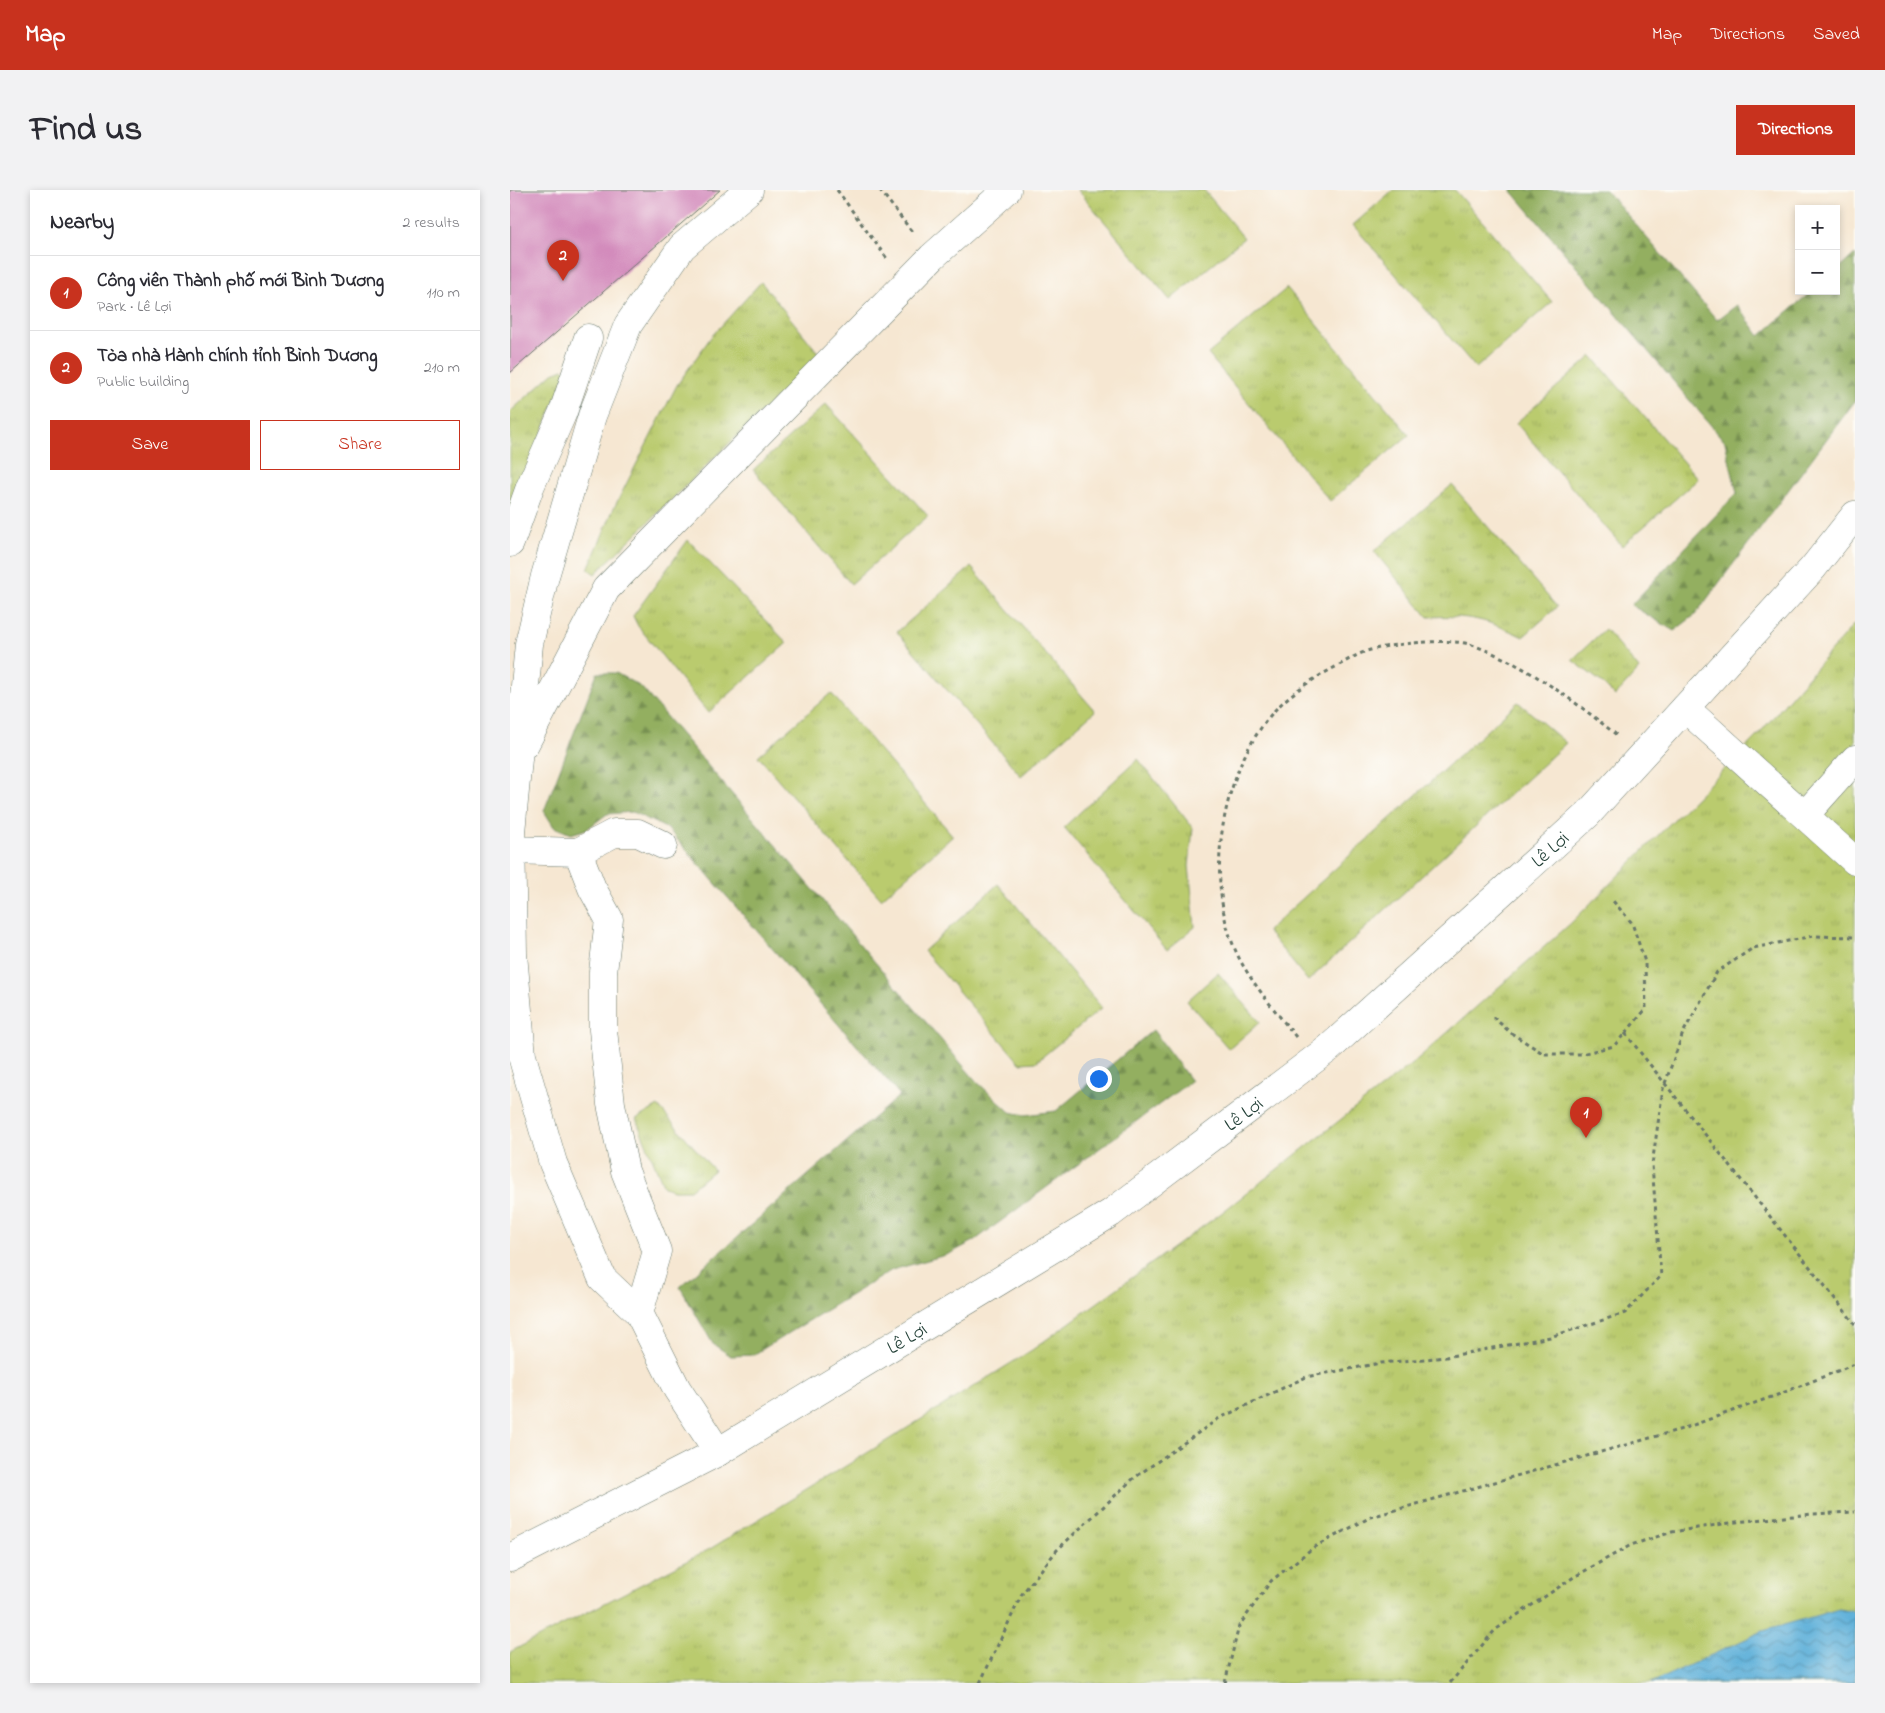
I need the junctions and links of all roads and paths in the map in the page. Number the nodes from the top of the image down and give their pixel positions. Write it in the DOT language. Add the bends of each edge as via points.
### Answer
graph roads {
  1 [pos="749,190"];
  2 [pos="837,190"];
  3 [pos="880,190"];
  4 [pos="1007,190"];
  5 [pos="932,257"];
  6 [pos="906,284"];
  7 [pos="588,338"];
  8 [pos="1855,515"];
  9 [pos="510,543"];
  10 [pos="1685,708"];
  11 [pos="518,758"];
  12 [pos="1855,759"];
  13 [pos="1638,760"];
  14 [pos="1805,815"];
  15 [pos="511,836"];
  16 [pos="663,845"];
  17 [pos="578,852"];
  18 [pos="1855,861"];
  19 [pos="1613,901"];
  20 [pos="1855,937"];
  21 [pos="1493,1017"];
  22 [pos="1625,1033"];
  23 [pos="516,1047"];
  24 [pos="1314,1060"];
  25 [pos="1665,1084"];
  26 [pos="639,1313"];
  27 [pos="1855,1324"];
  28 [pos="1855,1364"];
  29 [pos="718,1452"];
  30 [pos="1855,1512"];
  31 [pos="510,1558"];
  32 [pos="980,1683"];
  33 [pos="1225,1683"];
  34 [pos="1450,1683"];
  1 -- 11 [label="main road" via="682,247 628,325 592,416 545,576 529,644"];
  2 -- 6 [label="path"];
  3 -- 5 [label="path"];
  4 -- 5 [label="main road"];
  5 -- 6 [label="main road"];
  6 -- 11 [label="main road" via="606,589"];
  7 -- 9 [label="main road" via="563,412"];
  8 -- 10 [label="main road, Lê Lợi" via="1813,568"];
  10 -- 13 [label="main road, Lê Lợi"];
  10 -- 14 [label="main road"];
  11 -- 15 [label="main road"];
  12 -- 14 [label="main road"];
  13 -- 24 [label="main road, Lê Lợi" via="1588,814"];
  13 -- 24 [label="path" via="1636,752 1589,712 1503,658 1467,644 1406,644 1365,651 1313,679 1276,709 1250,746 1228,795 1219,861 1223,899 1228,927 1244,966"];
  14 -- 18 [label="main road"];
  15 -- 17 [label="main road"];
  15 -- 23 [label="main road"];
  16 -- 17 [label="main road" via="638,833 614,832"];
  17 -- 26 [label="main road" via="609,919 603,972 603,1030 611,1104 625,1171 657,1250"];
  19 -- 22 [label="path" via="1632,923 1645,962 1646,1009"];
  20 -- 25 [label="path" via="1813,936 1753,948 1717,972 1683,1033"];
  21 -- 22 [label="path" via="1544,1054 1581,1054 1614,1046"];
  22 -- 25 [label="path"];
  23 -- 26 [label="main road" via="553,1163 602,1278"];
  24 -- 29 [label="main road, Lê Lợi" via="1112,1213"];
  25 -- 27 [label="path"];
  25 -- 32 [label="path" via="1652,1165 1660,1276 1624,1313 1550,1337 1446,1357 1381,1363 1306,1376 1218,1419 1134,1478 1057,1550 1022,1594"];
  26 -- 29 [label="main road" via="677,1389"];
  28 -- 33 [label="path" via="1682,1429 1371,1517 1314,1547 1272,1580 1239,1626"];
  29 -- 31 [label="main road, Lê Lợi"];
  30 -- 34 [label="path" via="1736,1522 1672,1532 1631,1545 1574,1577 1495,1630"];
}
